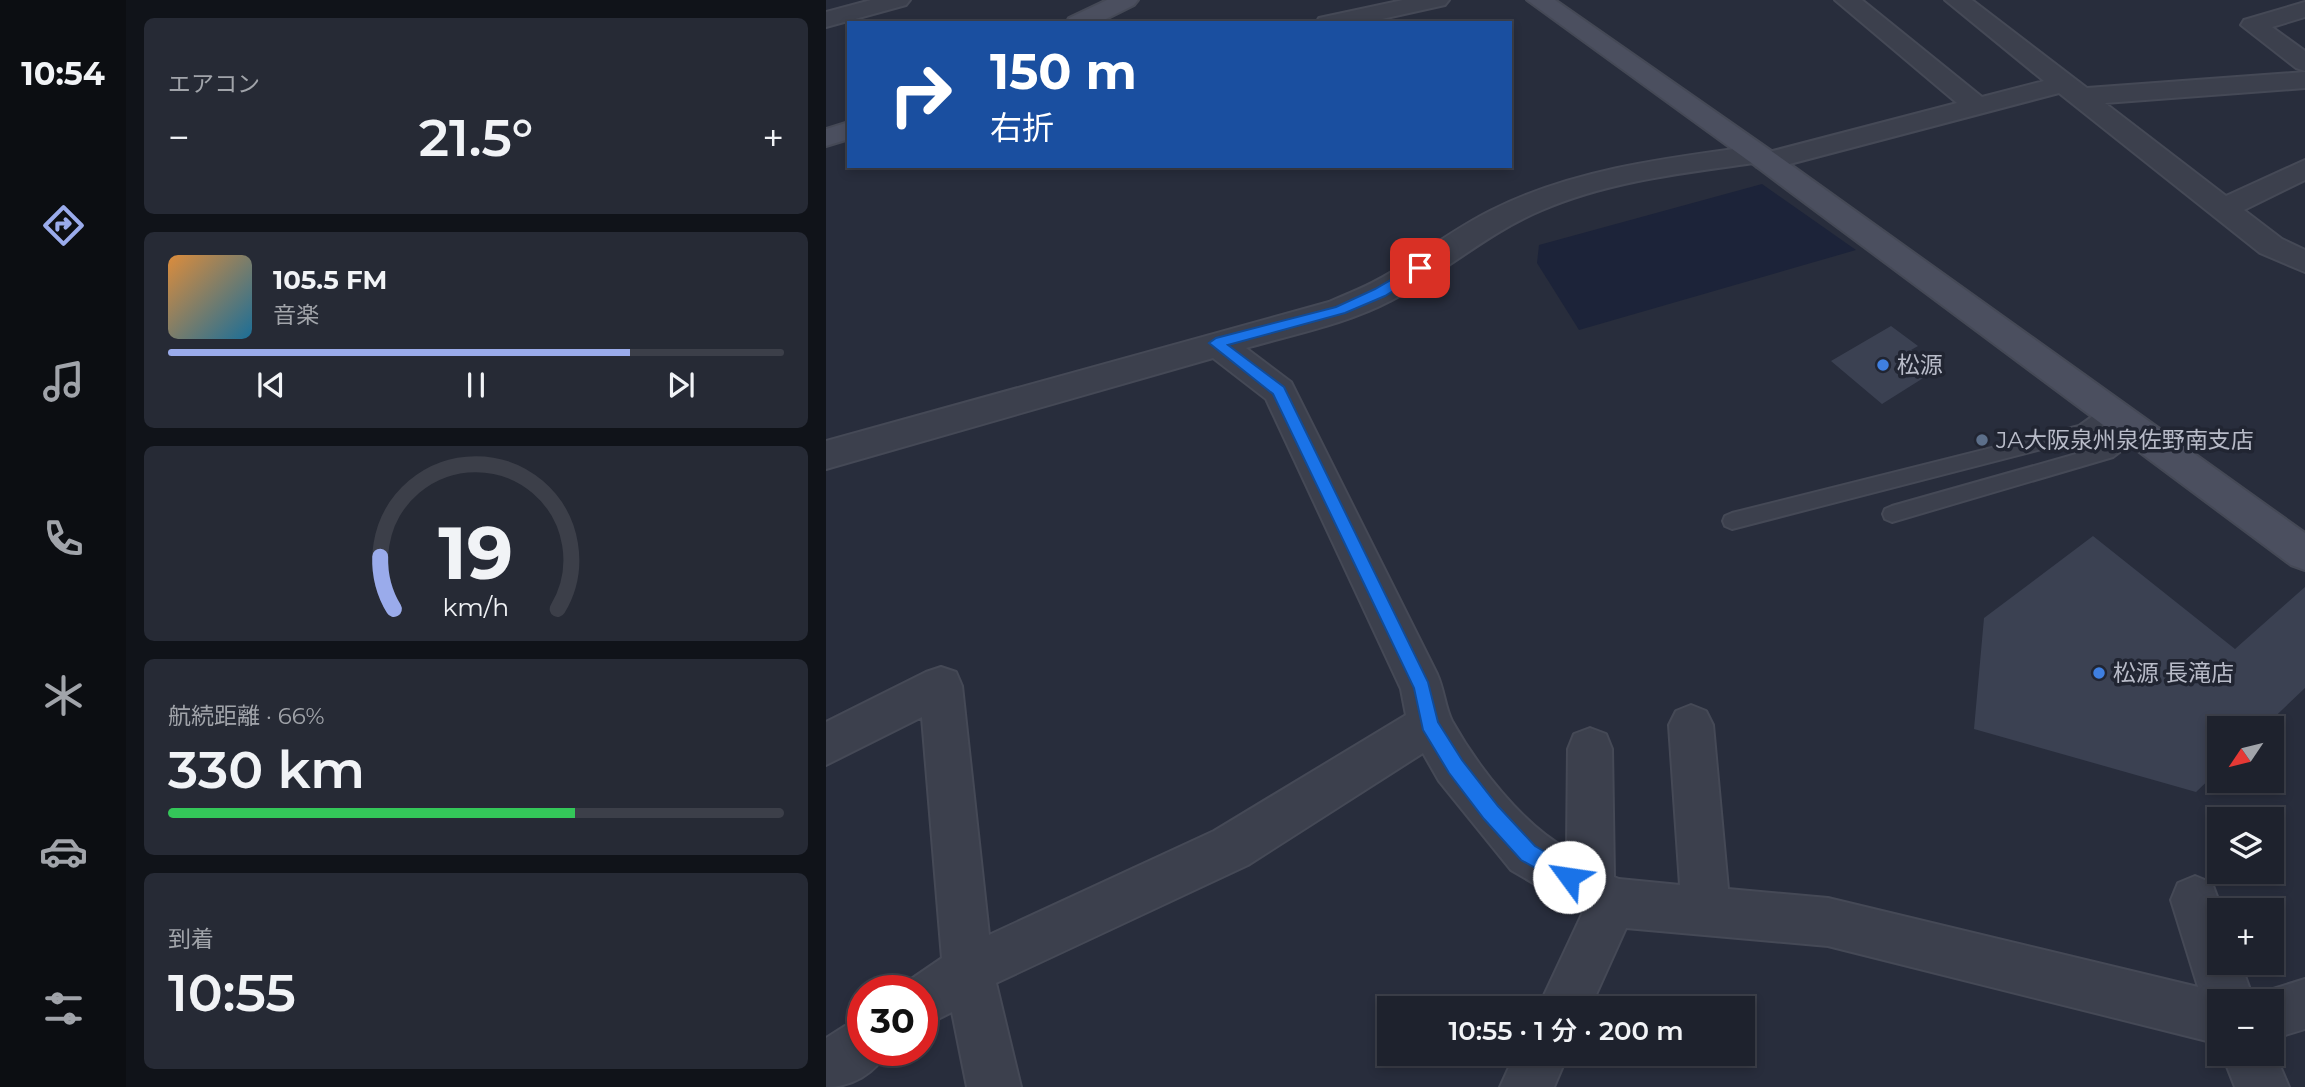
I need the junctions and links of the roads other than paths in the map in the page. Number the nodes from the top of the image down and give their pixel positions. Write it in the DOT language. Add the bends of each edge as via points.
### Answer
graph roads {
  1 [pos="898,0"];
  2 [pos="1126,0"];
  3 [pos="1437,0"];
  4 [pos="1539,0"];
  5 [pos="1847,0"];
  6 [pos="1957,0"];
  7 [pos="2305,9"];
  8 [pos="1336,14"];
  9 [pos="826,20"];
  10 [pos="1081,21"];
  11 [pos="2305,63"];
  12 [pos="2305,80"];
  13 [pos="2070,90"];
  14 [pos="1977,106"];
  15 [pos="1762,158"];
  16 [pos="2305,169"];
  17 [pos="2223,209"];
  18 [pos="2305,262"];
  19 [pos="1216,343"];
  20 [pos="2110,411"];
  21 [pos="2136,430"];
  22 [pos="826,455"];
  23 [pos="1892,514"];
  24 [pos="1732,521"];
  25 [pos="2305,554"];
  26 [pos="1430,724"];
  27 [pos="1692,725"];
  28 [pos="826,744"];
  29 [pos="1590,749"];
  30 [pos="1601,896"];
  31 [pos="2195,900"];
  32 [pos="1706,911"];
  33 [pos="968,970"];
  34 [pos="2224,989"];
  35 [pos="938,991"];
  36 [pos="1567,996"];
  37 [pos="2305,1004"];
  38 [pos="2284,1010"];
  39 [pos="2207,1015"];
  40 [pos="847,1055"];
  41 [pos="1537,1066"];
  42 [pos="2253,1066"];
  43 [pos="826,1070"];
  44 [pos="994,1087"];
  45 [pos="1527,1087"];
  46 [pos="2262,1087"];
  1 -- 9 [label="street"];
  2 -- 10 [label="street"];
  3 -- 8 [label="street"];
  4 -- 15 [label="street"];
  5 -- 14 [label="street"];
  6 -- 13 [label="street"];
  7 -- 11 [label="street" via="2253,25"];
  12 -- 13 [label="street"];
  13 -- 14 [label="street"];
  13 -- 17 [label="street"];
  14 -- 15 [label="street"];
  15 -- 19 [label="street" via="1658,169 1561,192 1501,217 1380,293 1340,310"];
  15 -- 20 [label="street"];
  16 -- 17 [label="street"];
  17 -- 18 [label="street" via="2271,246"];
  19 -- 22 [label="street"];
  19 -- 26 [label="street" via="1279,391 1422,688"];
  20 -- 21 [label="street"];
  20 -- 24 [label="lane" via="2084,431"];
  21 -- 23 [label="lane" via="2107,452"];
  21 -- 25 [label="street"];
  26 -- 30 [label="street" via="1455,766 1528,853"];
  26 -- 33 [label="street" via="1231,848"];
  27 -- 32 [label="street"];
  28 -- 33 [label="street" via="941,687"];
  29 -- 30 [label="street"];
  30 -- 32 [label="street"];
  30 -- 36 [label="street"];
  31 -- 34 [label="street"];
  32 -- 39 [label="street" via="1828,922"];
  33 -- 35 [label="street"];
  33 -- 44 [label="street"];
  37 -- 38 [label="street"];
  40 -- 43 [label="street"];
  41 -- 45 [label="street"];
  42 -- 46 [label="street"];
}
